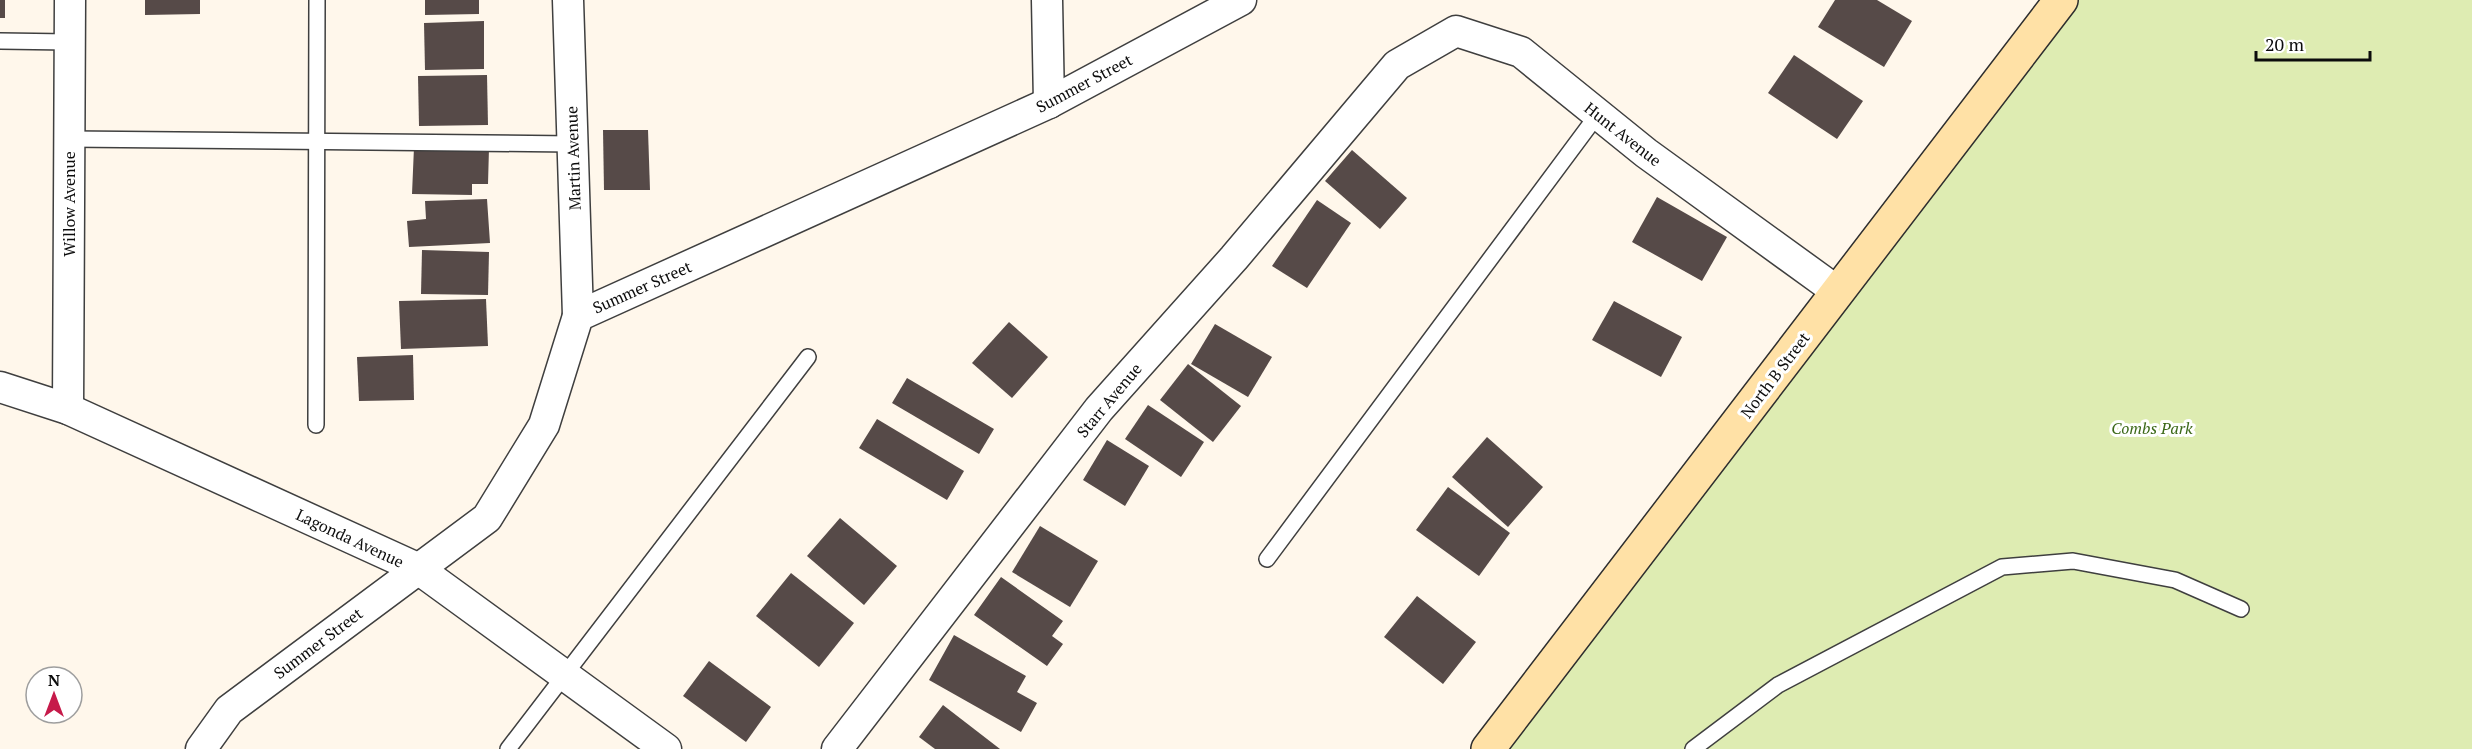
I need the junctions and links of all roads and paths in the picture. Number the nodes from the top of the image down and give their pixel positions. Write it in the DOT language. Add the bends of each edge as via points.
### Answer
graph roads {
  1 [pos="70,0"];
  2 [pos="317,0"];
  3 [pos="568,0"];
  4 [pos="1047,0"];
  5 [pos="1241,0"];
  6 [pos="2061,0"];
  7 [pos="0,41"];
  8 [pos="69,42"];
  9 [pos="1398,65"];
  10 [pos="1049,103"];
  11 [pos="1598,114"];
  12 [pos="69,139"];
  13 [pos="318,142"];
  14 [pos="573,144"];
  15 [pos="1838,292"];
  16 [pos="578,316"];
  17 [pos="808,357"];
  18 [pos="0,387"];
  19 [pos="68,409"];
  20 [pos="316,425"];
  21 [pos="1267,559"];
  22 [pos="417,568"];
  23 [pos="2241,609"];
  24 [pos="565,676"];
  25 [pos="201,749"];
  26 [pos="508,749"];
  27 [pos="666,749"];
  28 [pos="837,749"];
  29 [pos="1488,749"];
  30 [pos="1693,749"];
  1 -- 8 [label="street, Willow Avenue"];
  2 -- 13 [label="lane"];
  3 -- 14 [label="street, Martin Avenue"];
  4 -- 10 [label="street"];
  5 -- 10 [label="street, Summer Street"];
  6 -- 15 [label="main road, North B Street"];
  7 -- 8 [label="lane"];
  8 -- 12 [label="street, Willow Avenue"];
  9 -- 11 [label="street, Hunt Avenue" via="1456,31 1521,52"];
  9 -- 28 [label="street, Starr Avenue" via="1099,409"];
  10 -- 16 [label="street, Summer Street"];
  11 -- 15 [label="street, Hunt Avenue"];
  11 -- 21 [label="lane"];
  12 -- 13 [label="lane"];
  12 -- 19 [label="street, Willow Avenue"];
  13 -- 14 [label="lane"];
  13 -- 20 [label="lane"];
  14 -- 16 [label="street, Martin Avenue"];
  15 -- 29 [label="main road, North B Street"];
  16 -- 22 [label="street, Summer Street" via="544,425 487,518"];
  17 -- 24 [label="lane"];
  18 -- 19 [label="street, Lagonda Avenue"];
  19 -- 22 [label="street, Lagonda Avenue"];
  22 -- 24 [label="street, Lagonda Avenue"];
  22 -- 25 [label="street, Summer Street" via="229,710"];
  23 -- 30 [label="lane" via="2175,580 2073,561 2002,567 1778,685"];
  24 -- 26 [label="lane"];
  24 -- 27 [label="street, Lagonda Avenue"];
}
